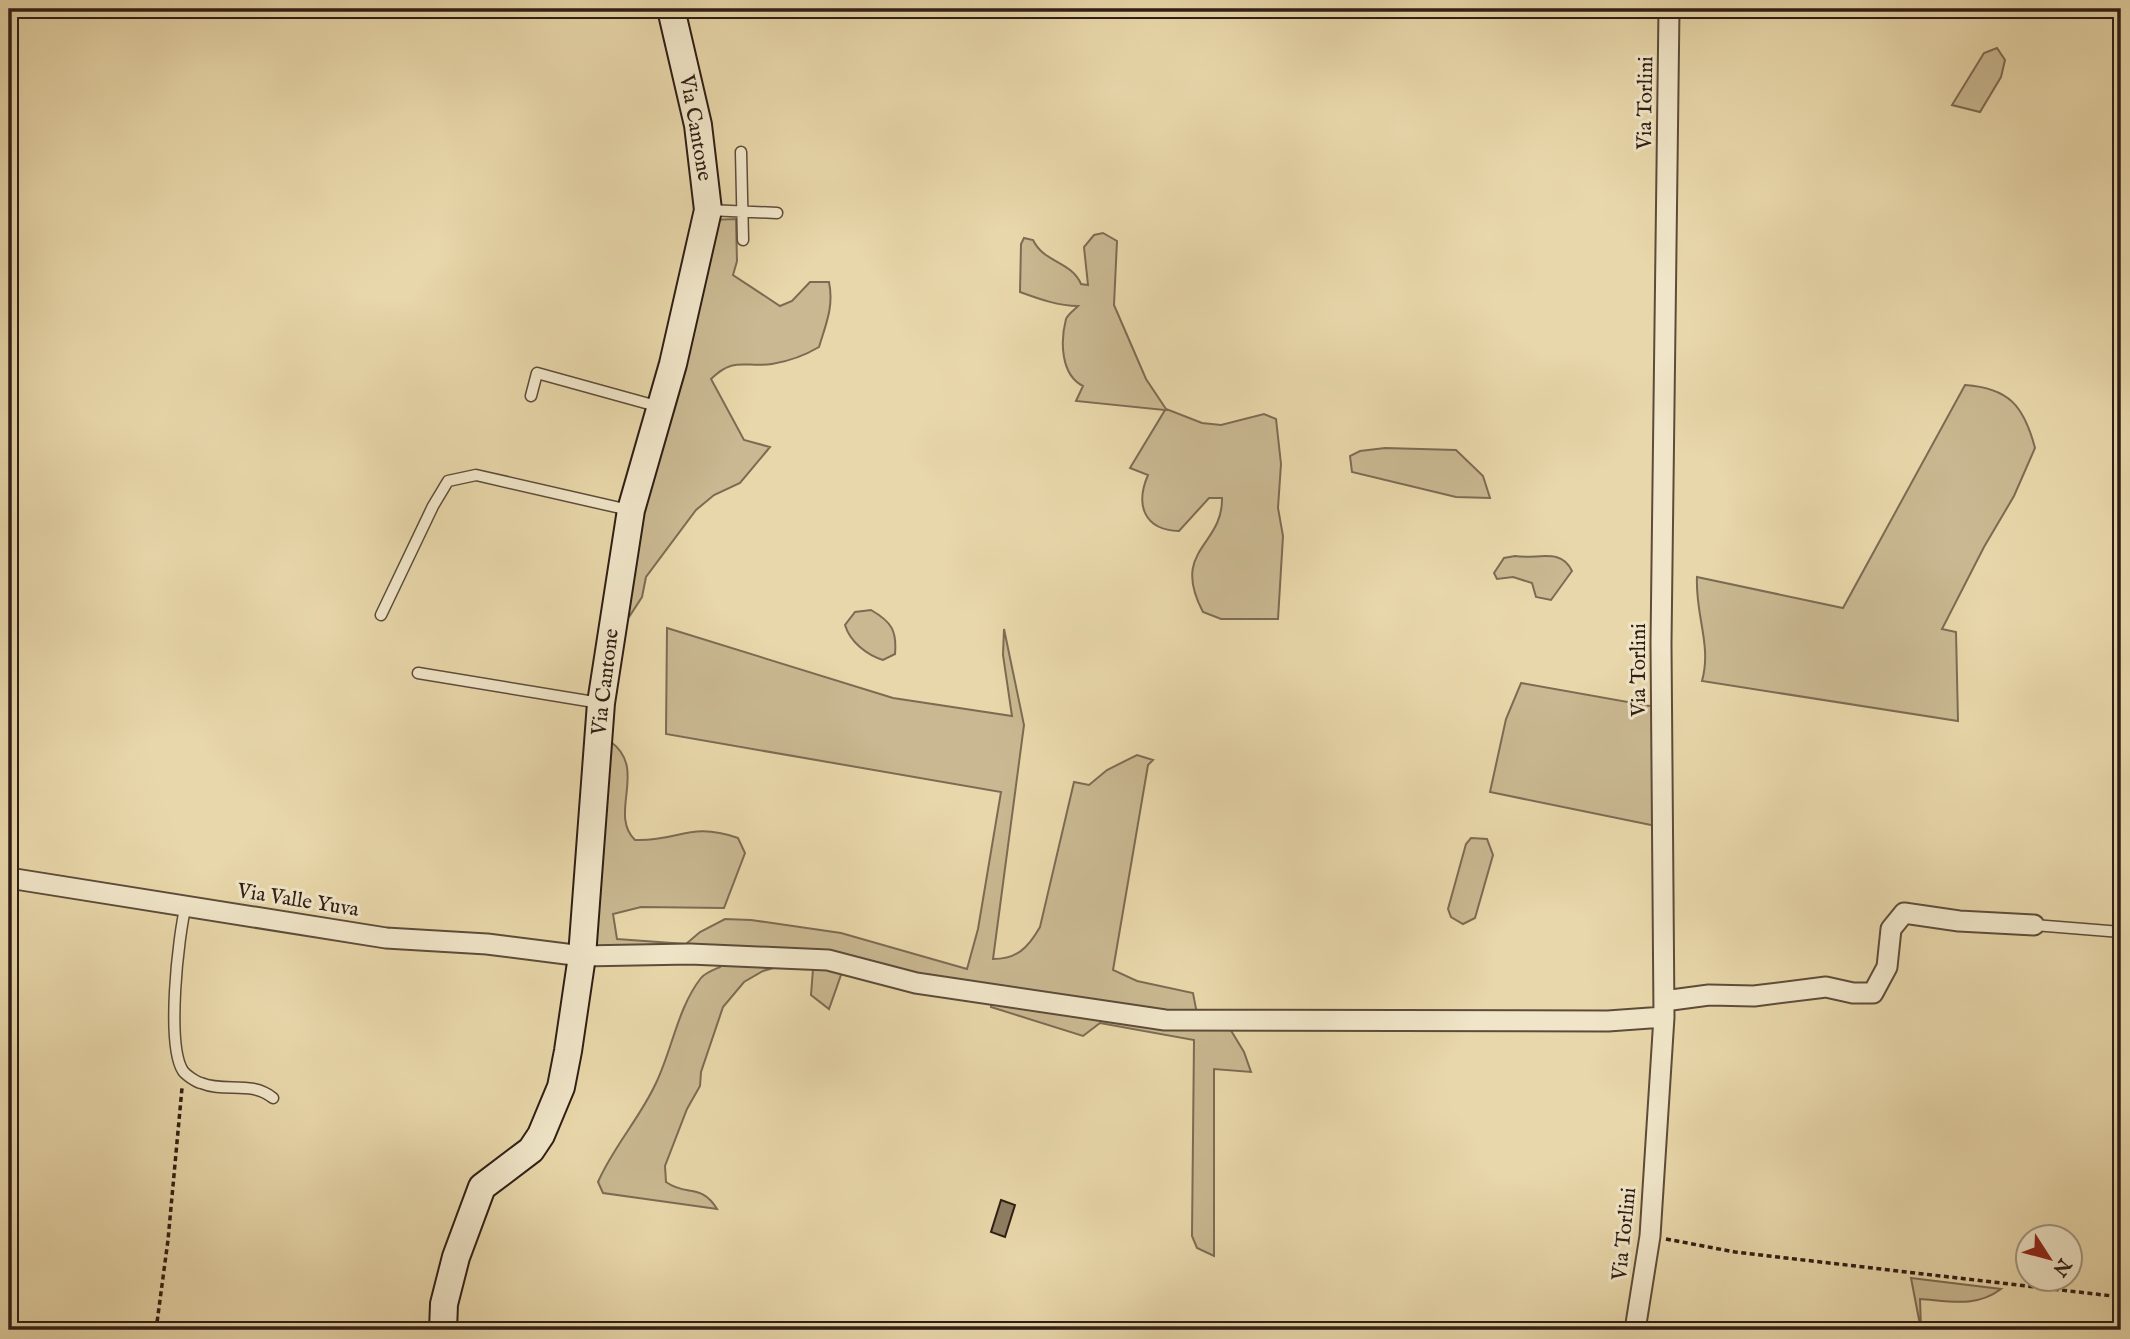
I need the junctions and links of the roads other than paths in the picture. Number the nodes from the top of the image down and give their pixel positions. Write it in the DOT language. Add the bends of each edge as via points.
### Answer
graph roads {
  1 [pos="671,9"];
  2 [pos="1669,9"];
  3 [pos="741,152"];
  4 [pos="708,210"];
  5 [pos="743,211"];
  6 [pos="777,213"];
  7 [pos="743,240"];
  8 [pos="531,396"];
  9 [pos="660,408"];
  10 [pos="631,510"];
  11 [pos="382,615"];
  12 [pos="418,673"];
  13 [pos="601,703"];
  14 [pos="9,878"];
  15 [pos="186,905"];
  16 [pos="2034,925"];
  17 [pos="2121,932"];
  18 [pos="582,956"];
  19 [pos="1664,1009"];
  20 [pos="273,1098"];
  21 [pos="443,1330"];
  22 [pos="1635,1330"];
  1 -- 4 [label="main road, Via Cantone" via="698,125"];
  2 -- 19 [label="street, Via Torlini" via="1661,643"];
  3 -- 5 [label="lane"];
  4 -- 5 [label="lane"];
  4 -- 9 [label="main road, Via Cantone"];
  5 -- 6 [label="lane"];
  5 -- 7 [label="lane"];
  8 -- 9 [label="lane" via="537,373"];
  9 -- 10 [label="main road, Via Cantone"];
  10 -- 11 [label="lane" via="476,475 448,481"];
  10 -- 13 [label="main road, Via Cantone"];
  12 -- 13 [label="lane"];
  13 -- 18 [label="main road, Via Cantone"];
  14 -- 15 [label="street, Via Valle Yuva"];
  15 -- 18 [label="street, Via Valle Yuva" via="386,938"];
  15 -- 20 [label="lane" via="177,940 176,1022 176,1050 184,1072 201,1084 261,1088"];
  16 -- 17 [label="lane"];
  16 -- 19 [label="street, Via Valle Yuva" via="1959,921 1905,912 1891,929 1887,967 1873,993 1826,987 1754,996 1709,995"];
  18 -- 19 [label="street, Via Valle Yuva" via="690,954 828,960 916,983 1165,1020 1608,1021"];
  18 -- 21 [label="main road, Via Cantone" via="561,1087 531,1150 482,1186 456,1257 444,1304"];
  19 -- 22 [label="street, Via Torlini" via="1650,1236"];
}
